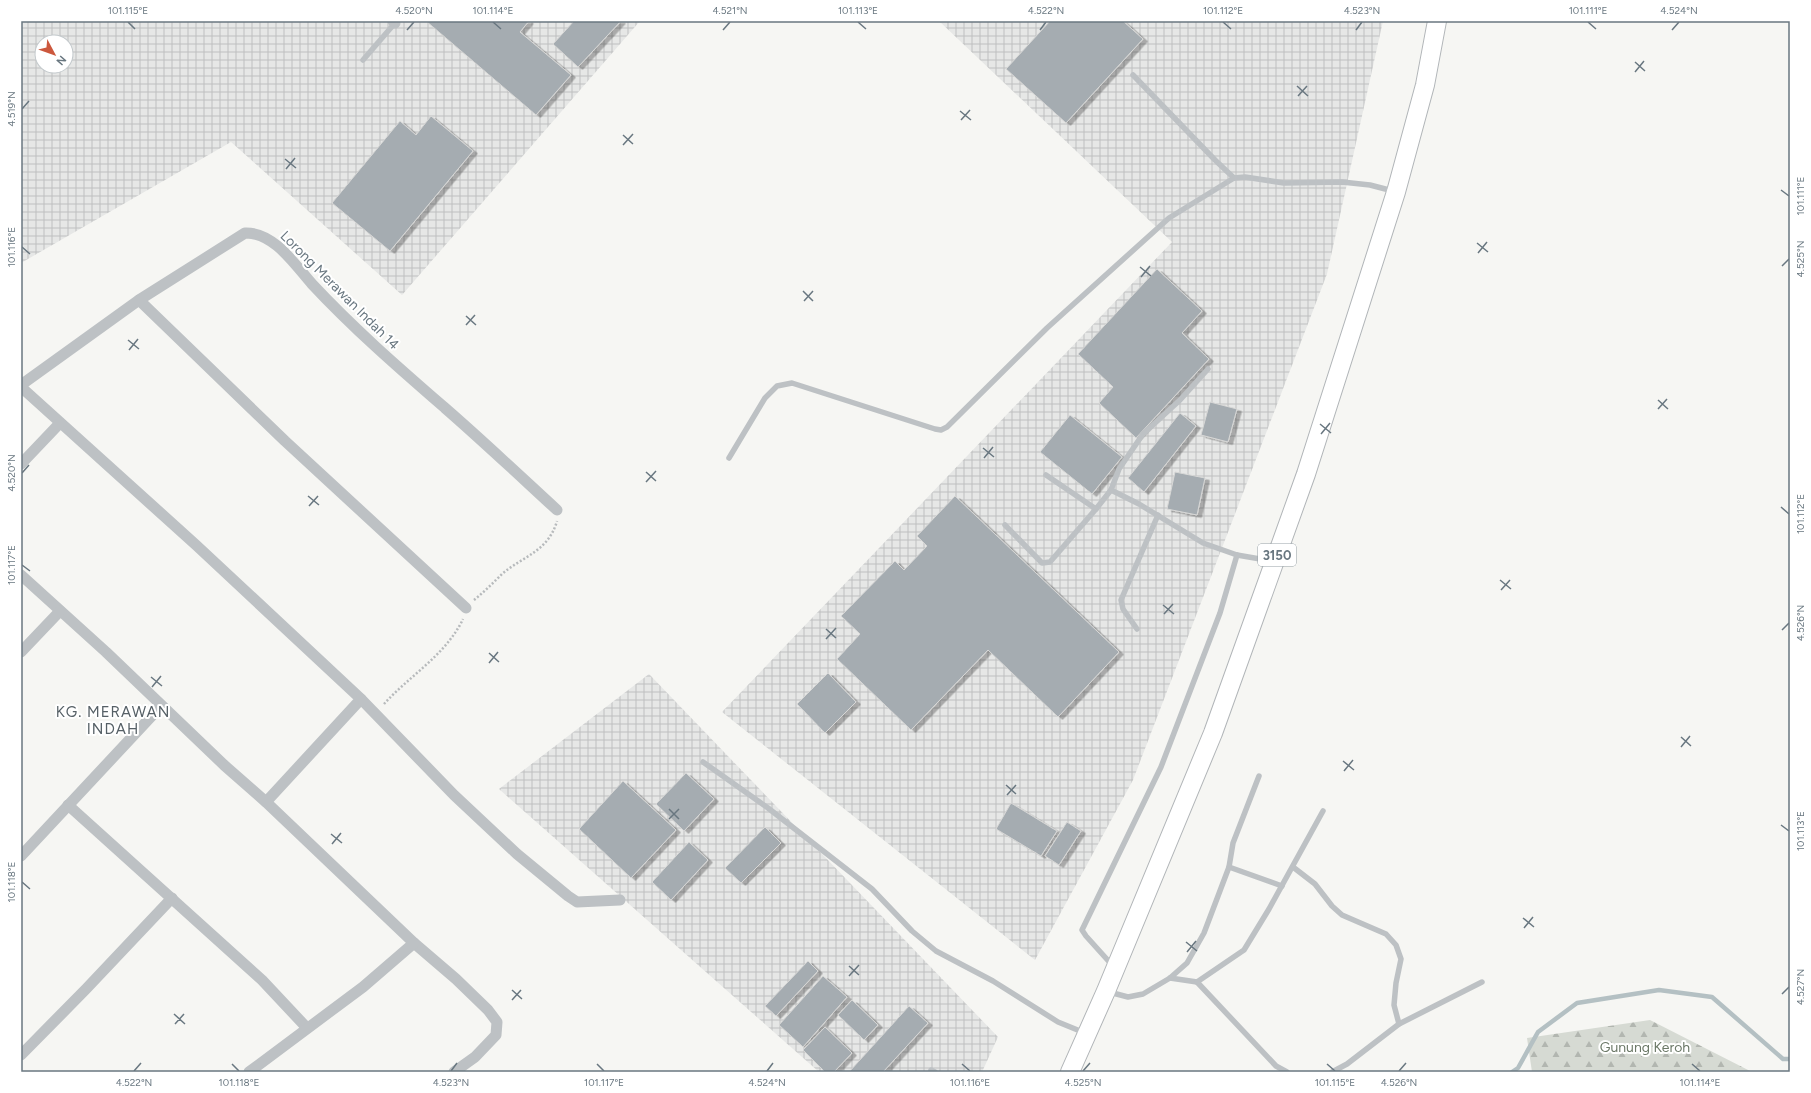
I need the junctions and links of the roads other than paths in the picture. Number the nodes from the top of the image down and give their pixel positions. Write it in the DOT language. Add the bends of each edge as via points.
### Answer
graph roads {
  1 [pos="1437,21"];
  2 [pos="394,22"];
  3 [pos="363,60"];
  4 [pos="1133,75"];
  5 [pos="1234,178"];
  6 [pos="1396,192"];
  7 [pos="140,300"];
  8 [pos="1208,369"];
  9 [pos="21,386"];
  10 [pos="60,423"];
  11 [pos="729,458"];
  12 [pos="21,464"];
  13 [pos="1046,475"];
  14 [pos="1111,490"];
  15 [pos="1096,509"];
  16 [pos="557,510"];
  17 [pos="1158,515"];
  18 [pos="1005,525"];
  19 [pos="1237,555"];
  20 [pos="1275,562"];
  21 [pos="21,575"];
  22 [pos="466,608"];
  23 [pos="60,611"];
  24 [pos="1137,629"];
  25 [pos="21,652"];
  26 [pos="361,699"];
  27 [pos="161,706"];
  28 [pos="703,762"];
  29 [pos="1259,776"];
  30 [pos="266,802"];
  31 [pos="68,805"];
  32 [pos="1323,811"];
  33 [pos="21,856"];
  34 [pos="1292,867"];
  35 [pos="1229,868"];
  36 [pos="1282,886"];
  37 [pos="172,898"];
  38 [pos="620,900"];
  39 [pos="414,943"];
  40 [pos="1115,968"];
  41 [pos="1170,978"];
  42 [pos="1197,982"];
  43 [pos="1482,982"];
  44 [pos="1106,991"];
  45 [pos="1399,1024"];
  46 [pos="307,1028"];
  47 [pos="1087,1034"];
  48 [pos="21,1055"];
  49 [pos="249,1072"];
  50 [pos="454,1072"];
  51 [pos="1070,1072"];
  52 [pos="1287,1072"];
  53 [pos="1332,1072"];
  1 -- 6 [label="main road, 3150" via="1425,85"];
  2 -- 3 [label="lane"];
  4 -- 5 [label="lane"];
  5 -- 6 [label="lane" via="1284,183 1342,182 1370,185"];
  5 -- 11 [label="lane" via="1169,218 1047,328 941,430 792,383 777,386 765,398"];
  6 -- 20 [label="main road, 3150" via="1306,474"];
  7 -- 9 [label="street, Lorong Merawan Indah 14"];
  7 -- 16 [label="street, Lorong Merawan Indah 14" via="245,233 264,236 277,246 335,308 393,364"];
  7 -- 22 [label="street" via="285,441"];
  8 -- 14 [label="lane" via="1180,400 1143,434 1119,469"];
  9 -- 10 [label="street"];
  10 -- 12 [label="street"];
  10 -- 26 [label="street"];
  13 -- 15 [label="lane"];
  14 -- 15 [label="lane"];
  14 -- 17 [label="lane"];
  15 -- 18 [label="lane" via="1050,562 1042,563"];
  17 -- 19 [label="lane" via="1203,543"];
  17 -- 24 [label="lane" via="1121,600 1123,609"];
  19 -- 20 [label="lane"];
  19 -- 40 [label="lane" via="1220,613 1161,767 1082,930"];
  20 -- 40 [label="main road, 3150" via="1213,733"];
  21 -- 23 [label="street"];
  23 -- 25 [label="street"];
  23 -- 27 [label="street"];
  26 -- 30 [label="street"];
  26 -- 38 [label="street" via="454,795 517,854 568,896 577,902"];
  27 -- 30 [label="street"];
  27 -- 31 [label="street"];
  28 -- 47 [label="lane" via="768,808 872,889 912,931 936,951 993,980 1058,1022"];
  29 -- 35 [label="lane" via="1234,843"];
  30 -- 39 [label="street"];
  31 -- 33 [label="street"];
  31 -- 37 [label="street"];
  32 -- 34 [label="lane"];
  34 -- 36 [label="lane"];
  34 -- 45 [label="lane" via="1315,884 1342,915 1386,934 1396,944 1401,959 1394,1005"];
  35 -- 36 [label="lane"];
  35 -- 41 [label="lane" via="1204,933 1187,963"];
  36 -- 42 [label="lane" via="1244,950"];
  37 -- 46 [label="street" via="262,980"];
  37 -- 48 [label="street"];
  39 -- 46 [label="street" via="363,987"];
  39 -- 50 [label="street" via="456,979 497,1022 496,1035 475,1057"];
  40 -- 44 [label="main road, 3150"];
  41 -- 42 [label="lane"];
  41 -- 44 [label="lane" via="1143,994 1128,997"];
  42 -- 52 [label="lane" via="1276,1066"];
  43 -- 45 [label="lane"];
  44 -- 47 [label="main road, 3150"];
  45 -- 53 [label="lane" via="1347,1064"];
  46 -- 49 [label="street"];
  47 -- 51 [label="main road, 3150"];
}
